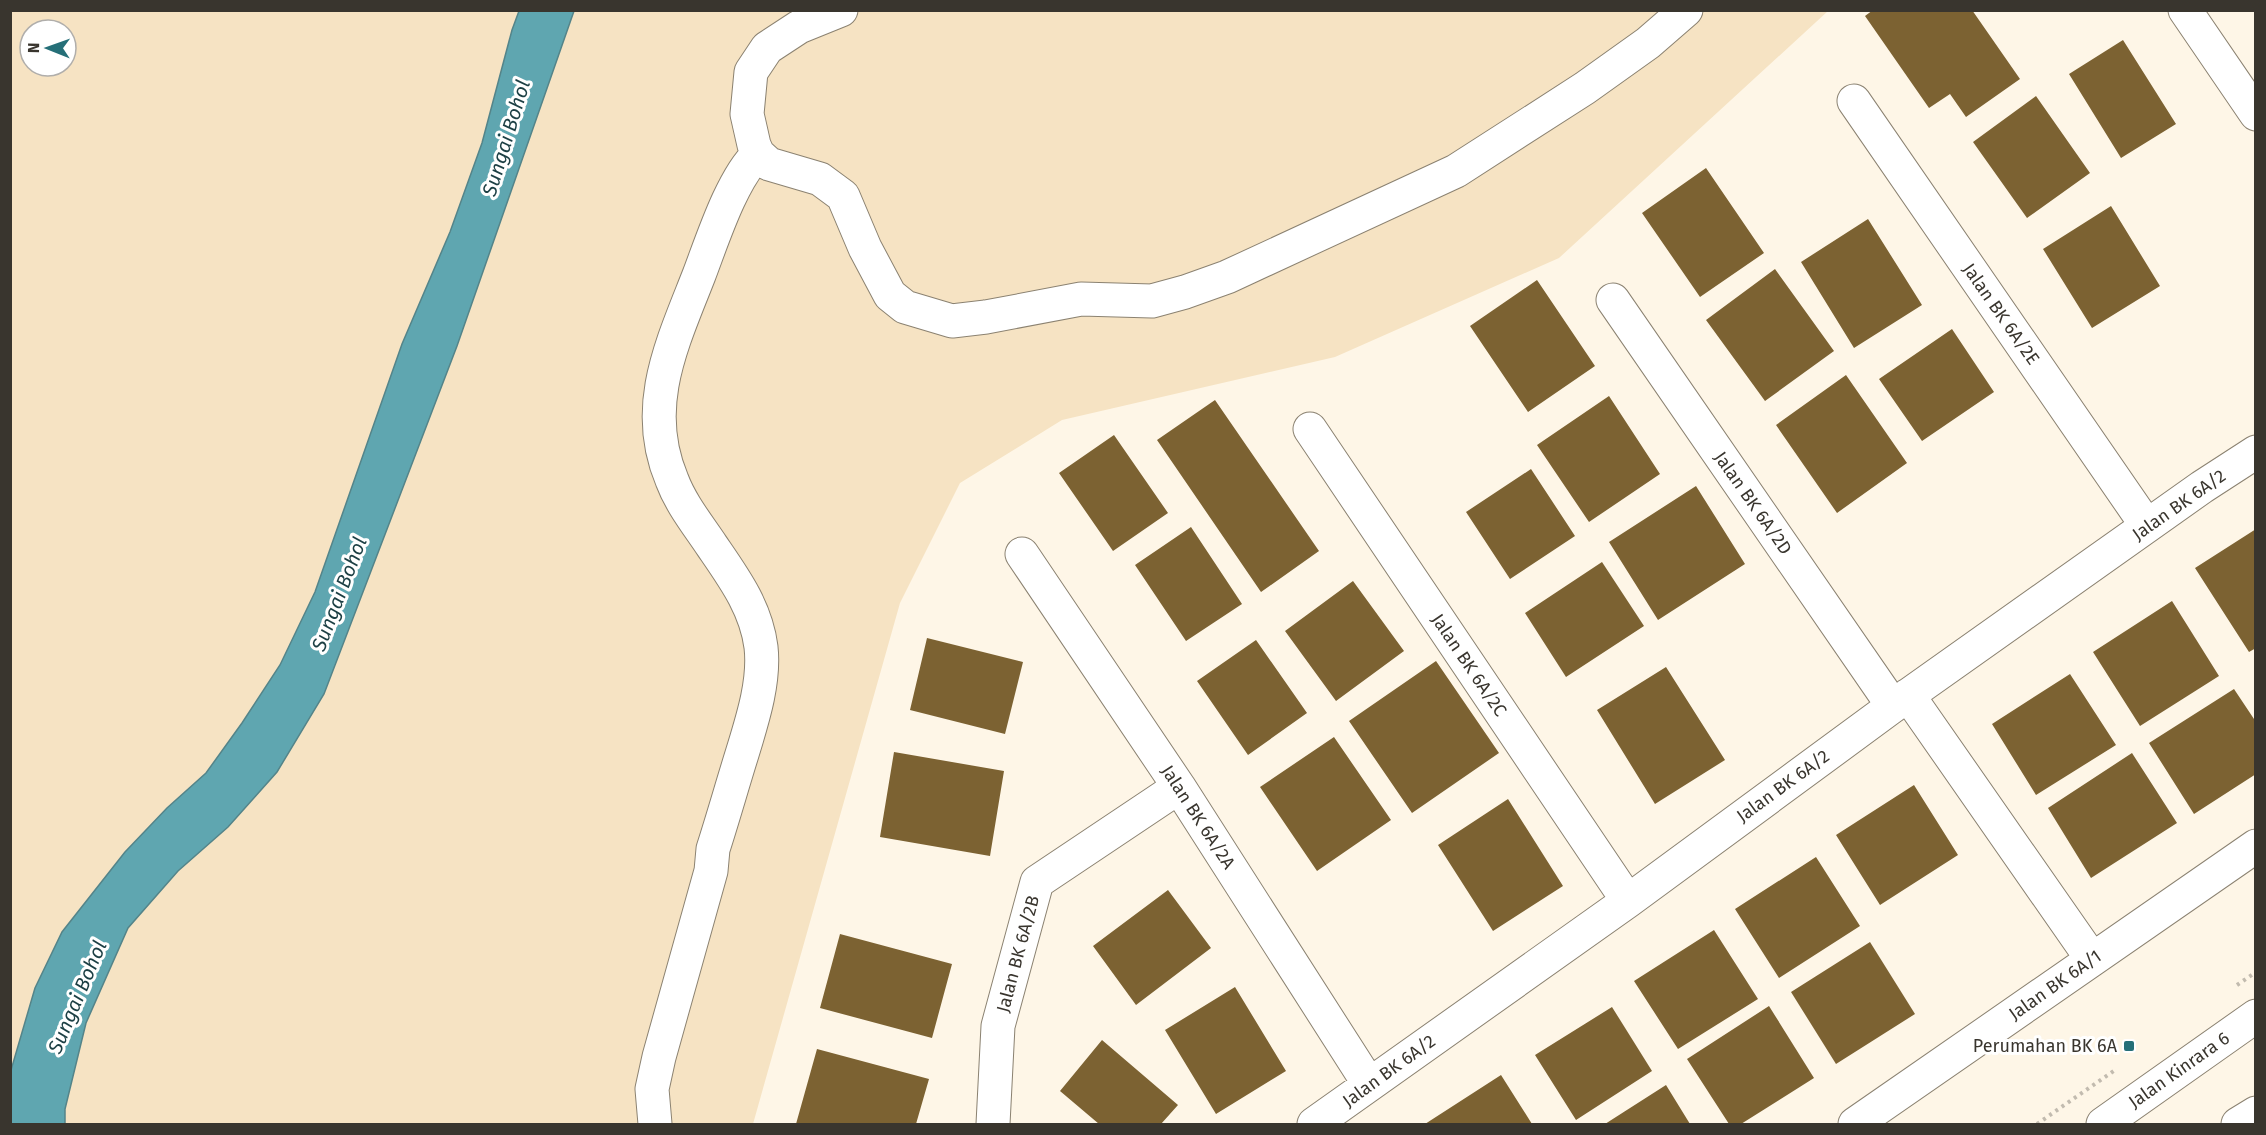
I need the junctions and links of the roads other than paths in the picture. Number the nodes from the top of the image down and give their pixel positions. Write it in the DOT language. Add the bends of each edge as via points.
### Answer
graph roads {
  1 [pos="841,10"];
  2 [pos="1686,10"];
  3 [pos="2185,10"];
  4 [pos="2250,93"];
  5 [pos="1854,101"];
  6 [pos="758,154"];
  7 [pos="1613,300"];
  8 [pos="1310,429"];
  9 [pos="2256,452"];
  10 [pos="2147,526"];
  11 [pos="1022,554"];
  12 [pos="1900,701"];
  13 [pos="1179,788"];
  14 [pos="2256,846"];
  15 [pos="1628,900"];
  16 [pos="2092,959"];
  17 [pos="2256,1016"];
  18 [pos="1370,1084"];
  19 [pos="2256,1113"];
  20 [pos="655,1125"];
  21 [pos="993,1125"];
  22 [pos="1314,1125"];
  23 [pos="1855,1125"];
  24 [pos="2103,1125"];
  25 [pos="2238,1125"];
  1 -- 6 [label="street" via="799,27 767,48 751,72 747,114"];
  2 -- 6 [label="street" via="1585,88 1456,171 1227,277 1152,301 1081,299 952,321 914,310 890,295 843,196 820,178 770,164"];
  3 -- 4 [label="street"];
  5 -- 10 [label="street, Jalan BK 6A/2E"];
  6 -- 20 [label="street" via="740,178 714,234 674,338 660,389 662,451 672,481 744,592 761,648 754,714 713,849 711,871 659,1057 652,1089"];
  7 -- 12 [label="street, Jalan BK 6A/2D"];
  8 -- 15 [label="street, Jalan BK 6A/2C"];
  9 -- 10 [label="street, Jalan BK 6A/2"];
  10 -- 12 [label="street, Jalan BK 6A/2"];
  11 -- 13 [label="street, Jalan BK 6A/2A"];
  12 -- 15 [label="street, Jalan BK 6A/2"];
  12 -- 16 [label="street, Jalan BK 6A/2D"];
  13 -- 18 [label="street, Jalan BK 6A/2A"];
  13 -- 21 [label="street, Jalan BK 6A/2B" via="1037,882 998,1026"];
  14 -- 16 [label="street, Jalan BK 6A/1"];
  15 -- 18 [label="street, Jalan BK 6A/2"];
  16 -- 23 [label="street, Jalan BK 6A/1"];
  17 -- 24 [label="street, Jalan Kinrara 6"];
  18 -- 22 [label="street, Jalan BK 6A/2"];
  19 -- 25 [label="street"];
}
